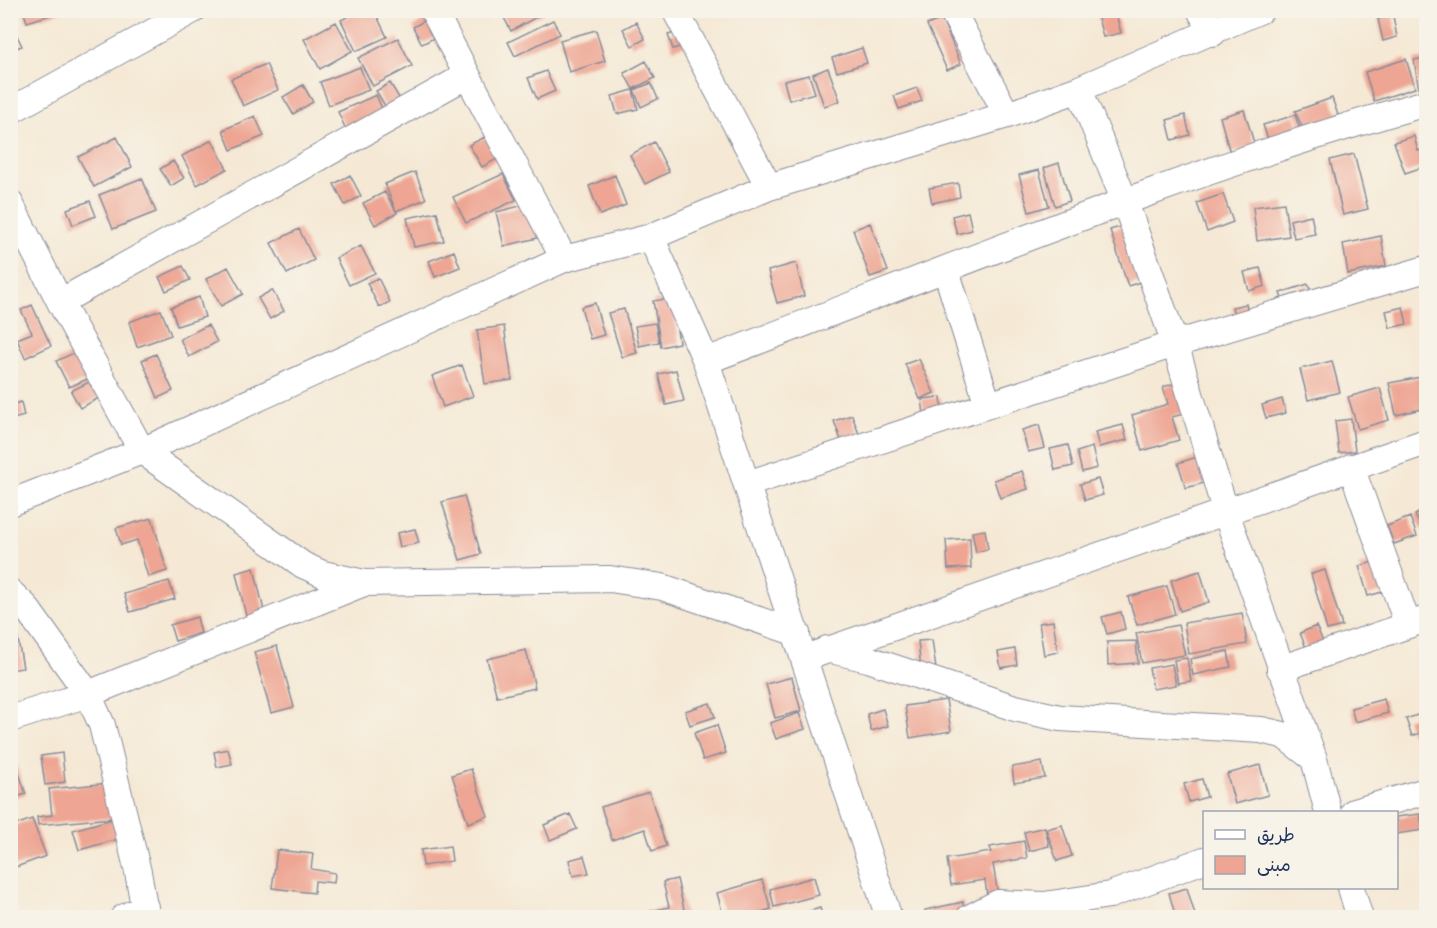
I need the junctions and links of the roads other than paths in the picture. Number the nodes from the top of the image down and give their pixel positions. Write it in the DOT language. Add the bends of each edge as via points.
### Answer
graph roads {
  1 [pos="433,10"];
  2 [pos="675,10"];
  3 [pos="952,10"];
  4 [pos="1200,10"];
  5 [pos="1261,10"];
  6 [pos="193,11"];
  7 [pos="1213,33"];
  8 [pos="466,76"];
  9 [pos="1080,89"];
  10 [pos="1426,104"];
  11 [pos="10,111"];
  12 [pos="1007,115"];
  13 [pos="769,187"];
  14 [pos="1125,202"];
  15 [pos="10,203"];
  16 [pos="651,237"];
  17 [pos="564,259"];
  18 [pos="1426,269"];
  19 [pos="946,270"];
  20 [pos="60,302"];
  21 [pos="1175,344"];
  22 [pos="706,361"];
  23 [pos="988,405"];
  24 [pos="1426,442"];
  25 [pos="142,451"];
  26 [pos="1351,467"];
  27 [pos="747,484"];
  28 [pos="10,504"];
  29 [pos="1225,510"];
  30 [pos="364,584"];
  31 [pos="10,592"];
  32 [pos="1417,622"];
  33 [pos="797,633"];
  34 [pos="816,653"];
  35 [pos="1280,669"];
  36 [pos="88,694"];
  37 [pos="10,718"];
  38 [pos="1314,759"];
  39 [pos="1426,790"];
  40 [pos="1327,811"];
  41 [pos="1360,811"];
  42 [pos="1203,861"];
  43 [pos="1351,889"];
  44 [pos="1114,906"];
  45 [pos="138,914"];
  46 [pos="889,918"];
  47 [pos="969,918"];
  48 [pos="1360,918"];
  1 -- 8 [label="street"];
  2 -- 13 [label="street"];
  3 -- 12 [label="street"];
  4 -- 7 [label="street"];
  5 -- 7 [label="street"];
  6 -- 11 [label="street"];
  7 -- 9 [label="street"];
  8 -- 17 [label="street"];
  8 -- 20 [label="street"];
  9 -- 12 [label="street"];
  9 -- 14 [label="street"];
  10 -- 14 [label="street" via="1355,123"];
  12 -- 13 [label="street"];
  13 -- 16 [label="street"];
  14 -- 19 [label="street"];
  14 -- 21 [label="street"];
  15 -- 20 [label="street"];
  16 -- 17 [label="street"];
  16 -- 22 [label="street"];
  17 -- 25 [label="street"];
  18 -- 21 [label="street"];
  19 -- 22 [label="street"];
  19 -- 23 [label="street"];
  20 -- 25 [label="street"];
  21 -- 23 [label="street"];
  21 -- 29 [label="street"];
  22 -- 27 [label="street"];
  23 -- 27 [label="street"];
  24 -- 26 [label="street"];
  25 -- 28 [label="street"];
  25 -- 30 [label="street" via="303,565"];
  26 -- 29 [label="street"];
  26 -- 32 [label="street"];
  27 -- 33 [label="street"];
  29 -- 34 [label="street"];
  29 -- 35 [label="street"];
  30 -- 33 [label="street" via="610,579 662,587"];
  30 -- 36 [label="street"];
  31 -- 36 [label="street" via="25,606"];
  32 -- 35 [label="street"];
  33 -- 34 [label="street"];
  34 -- 38 [label="street" via="868,659 1015,708 1060,718 1261,730 1283,735"];
  34 -- 46 [label="street"];
  35 -- 38 [label="street"];
  36 -- 37 [label="street"];
  36 -- 45 [label="street" via="102,724 138,872"];
  38 -- 40 [label="street"];
  39 -- 41 [label="street"];
  42 -- 44 [label="street"];
  43 -- 48 [label="street"];
  44 -- 47 [label="street" via="998,903"];
}
